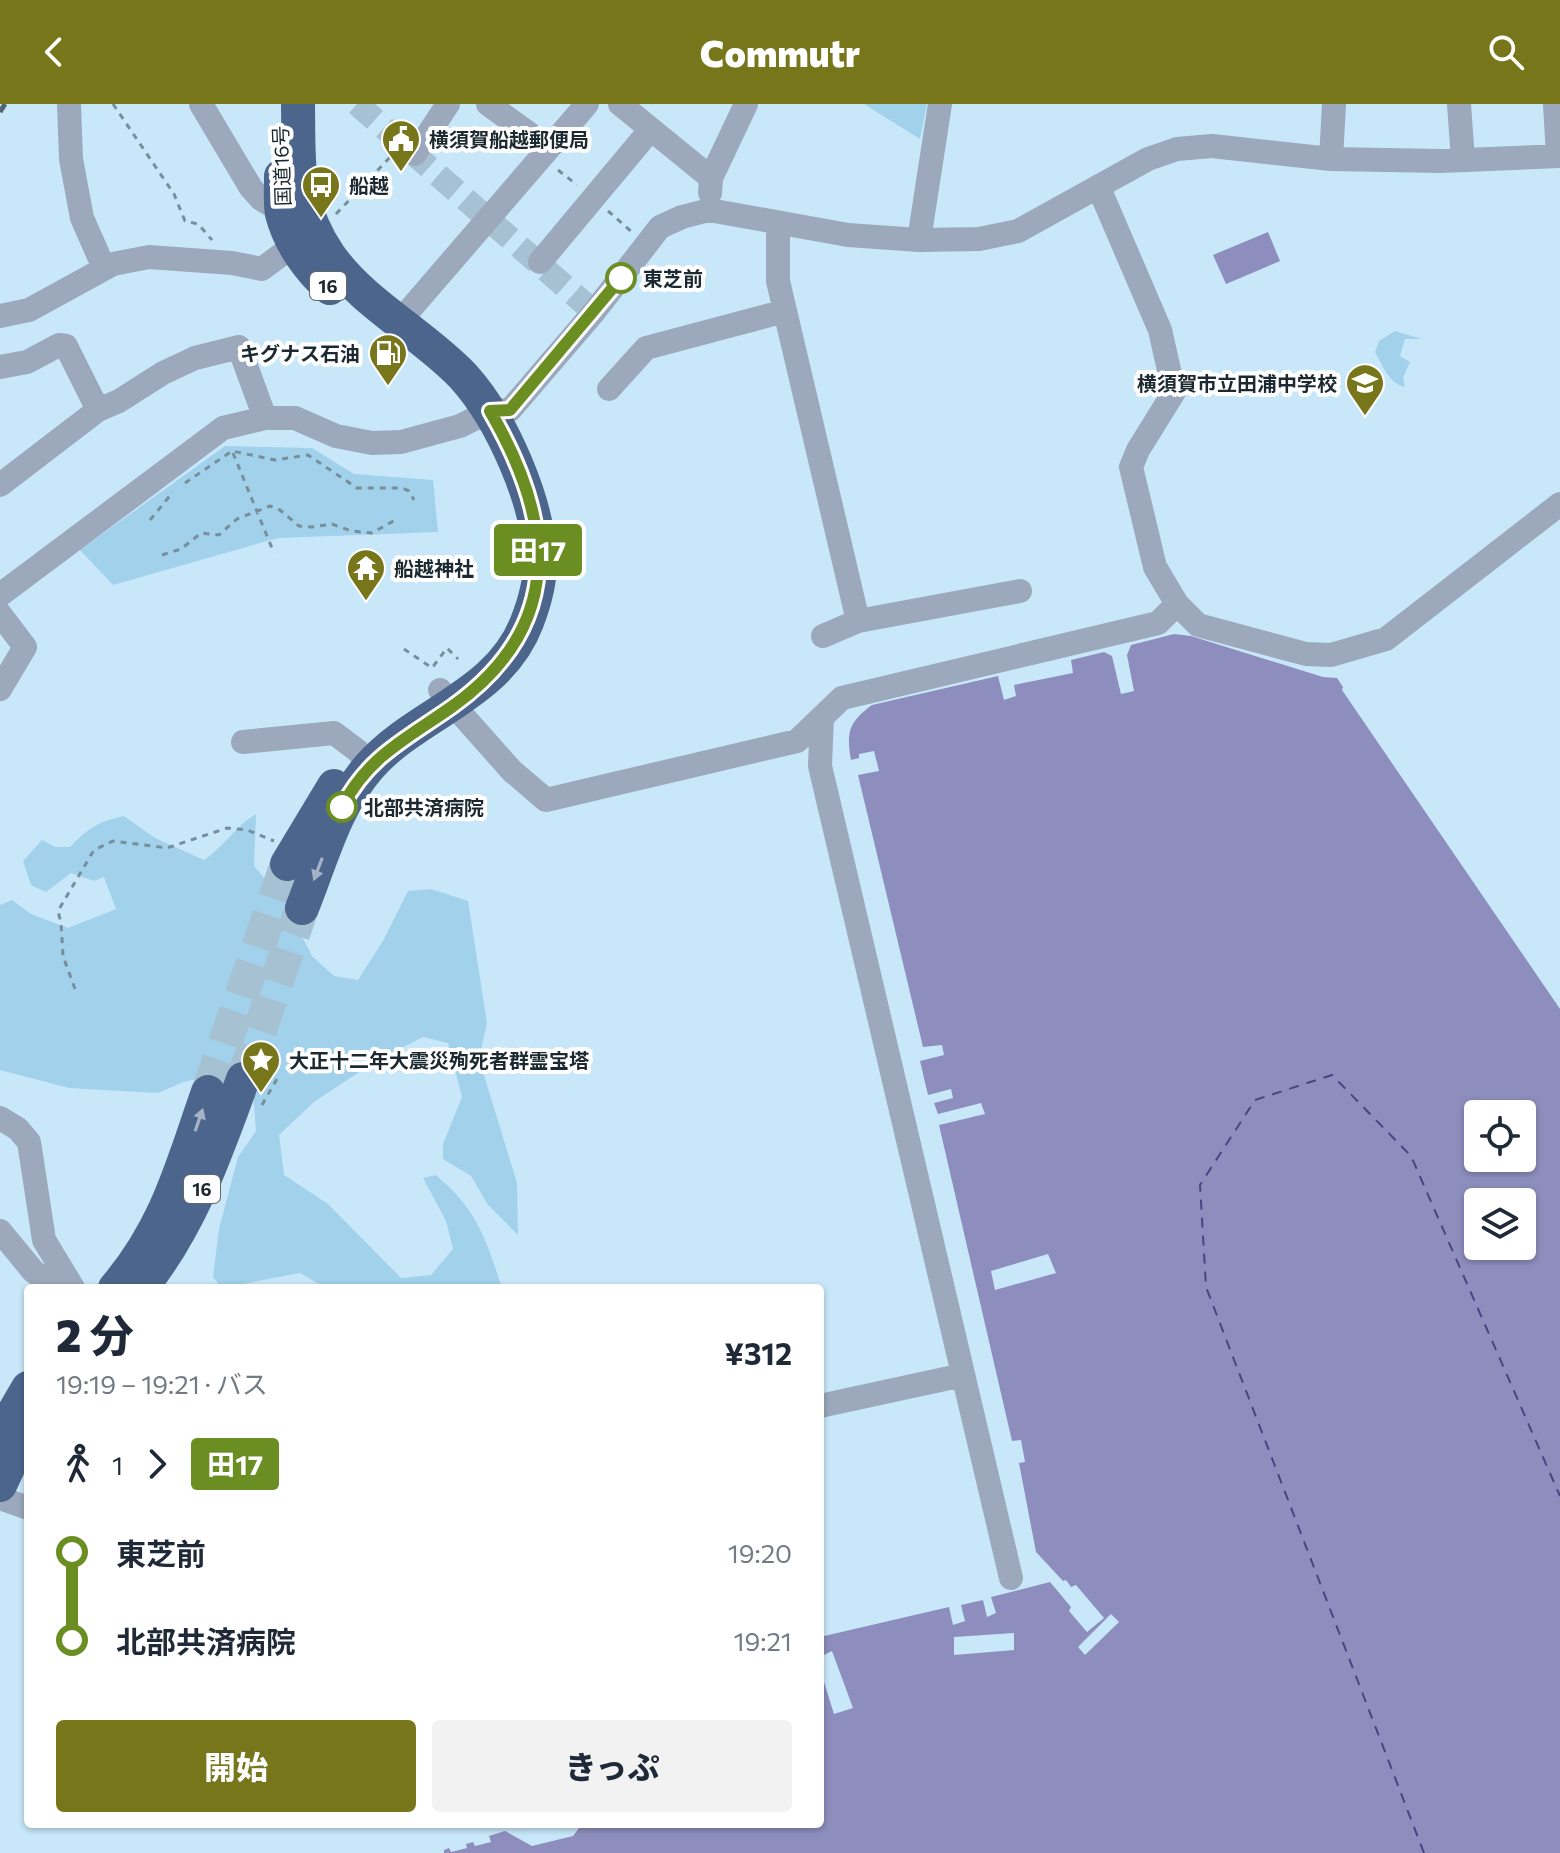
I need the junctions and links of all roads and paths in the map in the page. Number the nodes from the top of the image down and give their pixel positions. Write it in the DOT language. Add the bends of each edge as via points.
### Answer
graph roads {
  1 [pos="69,104"];
  2 [pos="113,104"];
  3 [pos="201,104"];
  4 [pos="280,104"];
  5 [pos="298,104"];
  6 [pos="448,104"];
  7 [pos="488,104"];
  8 [pos="587,104"];
  9 [pos="746,104"];
  10 [pos="940,104"];
  11 [pos="1334,104"];
  12 [pos="1459,104"];
  13 [pos="1555,104"];
  14 [pos="636,113"];
  15 [pos="549,148"];
  16 [pos="408,149"];
  17 [pos="1559,156"];
  18 [pos="1331,159"];
  19 [pos="1463,160"];
  20 [pos="711,178"];
  21 [pos="1099,188"];
  22 [pos="709,210"];
  23 [pos="281,211"];
  24 [pos="327,224"];
  25 [pos="778,224"];
  26 [pos="919,240"];
  27 [pos="294,245"];
  28 [pos="540,262"];
  29 [pos="232,263"];
  30 [pos="104,268"];
  31 [pos="785,311"];
  32 [pos="0,316"];
  33 [pos="400,321"];
  34 [pos="0,367"];
  35 [pos="609,389"];
  36 [pos="98,410"];
  37 [pos="481,414"];
  38 [pos="265,418"];
  39 [pos="232,451"];
  40 [pos="0,485"];
  41 [pos="414,500"];
  42 [pos="1560,504"];
  43 [pos="258,511"];
  44 [pos="397,519"];
  45 [pos="150,520"];
  46 [pos="274,553"];
  47 [pos="162,555"];
  48 [pos="1020,591"];
  49 [pos="0,595"];
  50 [pos="1177,604"];
  51 [pos="0,614"];
  52 [pos="858,621"];
  53 [pos="823,636"];
  54 [pos="404,649"];
  55 [pos="458,659"];
  56 [pos="0,689"];
  57 [pos="446,698"];
  58 [pos="822,717"];
  59 [pos="243,742"];
  60 [pos="364,759"];
  61 [pos="282,853"];
  62 [pos="302,908"];
  63 [pos="75,989"];
  64 [pos="243,1079"];
  65 [pos="208,1092"];
  66 [pos="0,1118"];
  67 [pos="199,1160"];
  68 [pos="0,1231"];
  69 [pos="51,1284"];
  70 [pos="71,1284"];
  71 [pos="118,1284"];
  72 [pos="144,1284"];
  73 [pos="963,1375"];
  74 [pos="24,1395"];
  75 [pos="824,1405"];
  76 [pos="24,1434"];
  77 [pos="0,1436"];
  78 [pos="0,1485"];
  79 [pos="0,1498"];
  80 [pos="24,1507"];
  81 [pos="1011,1578"];
  1 -- 30 [label="street" via="71,159 82,218"];
  2 -- 29 [label="path" via="174,194 185,221 198,224"];
  3 -- 23 [label="street" via="251,188"];
  4 -- 23 [label="highway, 国道16号 / 16"];
  5 -- 33 [label="highway, 国道16号 / 16" via="300,184 313,227 350,280"];
  6 -- 16 [label="street"];
  7 -- 15 [label="street"];
  8 -- 15 [label="street"];
  9 -- 20 [label="street"];
  10 -- 26 [label="street"];
  11 -- 18 [label="street"];
  12 -- 19 [label="street"];
  13 -- 17 [label="street"];
  14 -- 20 [label="street"];
  14 -- 28 [label="street"];
  15 -- 33 [label="street"];
  16 -- 24 [label="path"];
  17 -- 19 [label="street"];
  18 -- 19 [label="street"];
  18 -- 21 [label="street" via="1212,146 1177,149 1148,159"];
  20 -- 22 [label="street"];
  21 -- 26 [label="street" via="1018,231 979,239"];
  21 -- 50 [label="street" via="1160,330 1170,368 1174,392 1131,467 1155,567"];
  22 -- 25 [label="street"];
  22 -- 37 [label="street" via="660,227 510,410"];
  23 -- 27 [label="highway, 国道16号 / 16"];
  25 -- 26 [label="street"];
  25 -- 31 [label="street" via="778,281"];
  27 -- 29 [label="street" via="262,269"];
  27 -- 37 [label="highway, 国道16号 / 16" via="319,278"];
  29 -- 30 [label="street" via="149,257"];
  30 -- 32 [label="street" via="29,310"];
  31 -- 35 [label="street" via="646,348"];
  31 -- 52 [label="street"];
  33 -- 37 [label="highway, 国道16号 / 16" via="462,376"];
  34 -- 36 [label="street" via="66,346"];
  36 -- 38 [label="street" via="195,358 239,347"];
  36 -- 40 [label="street"];
  37 -- 38 [label="street" via="460,426 401,442 372,443 336,436 295,418"];
  37 -- 57 [label="highway, 国道16号 / 16" via="513,455 527,495 540,563 537,590 509,654 488,677"];
  38 -- 49 [label="street" via="223,428"];
  39 -- 41 [label="path" via="275,460 308,455 357,488 402,488"];
  39 -- 43 [label="path"];
  39 -- 45 [label="path" via="177,488"];
  42 -- 50 [label="street" via="1386,639 1352,650 1306,654 1198,625"];
  43 -- 44 [label="path" via="270,506 299,526 332,524 372,533"];
  43 -- 46 [label="path"];
  43 -- 47 [label="path" via="237,519 219,535 201,533 181,549"];
  48 -- 52 [label="street"];
  50 -- 58 [label="street" via="1158,623 842,698"];
  51 -- 56 [label="street" via="25,647"];
  52 -- 53 [label="street"];
  54 -- 55 [label="path" via="432,668 447,648"];
  57 -- 58 [label="street" via="546,800 797,741"];
  57 -- 60 [label="highway, 国道16号 / 16" via="372,737"];
  58 -- 73 [label="street" via="820,766"];
  59 -- 60 [label="street" via="334,733"];
  60 -- 61 [label="highway, 国道16号 / 16" via="339,777"];
  60 -- 62 [label="highway, 国道16号 / 16, one-way"];
  61 -- 63 [label="path" via="247,830 227,828 167,848 113,841 94,850 58,911 63,956"];
  64 -- 67 [label="highway, 16"];
  67 -- 65 [label="highway, 16, one-way"];
  66 -- 70 [label="street" via="29,1142 44,1240"];
  67 -- 71 [label="highway, 16"];
  67 -- 72 [label="highway, 16" via="205,1184"];
  68 -- 69 [label="street"];
  73 -- 75 [label="street"];
  73 -- 81 [label="street"];
  74 -- 77 [label="highway"];
  76 -- 78 [label="highway"];
  79 -- 80 [label="street"];
}
